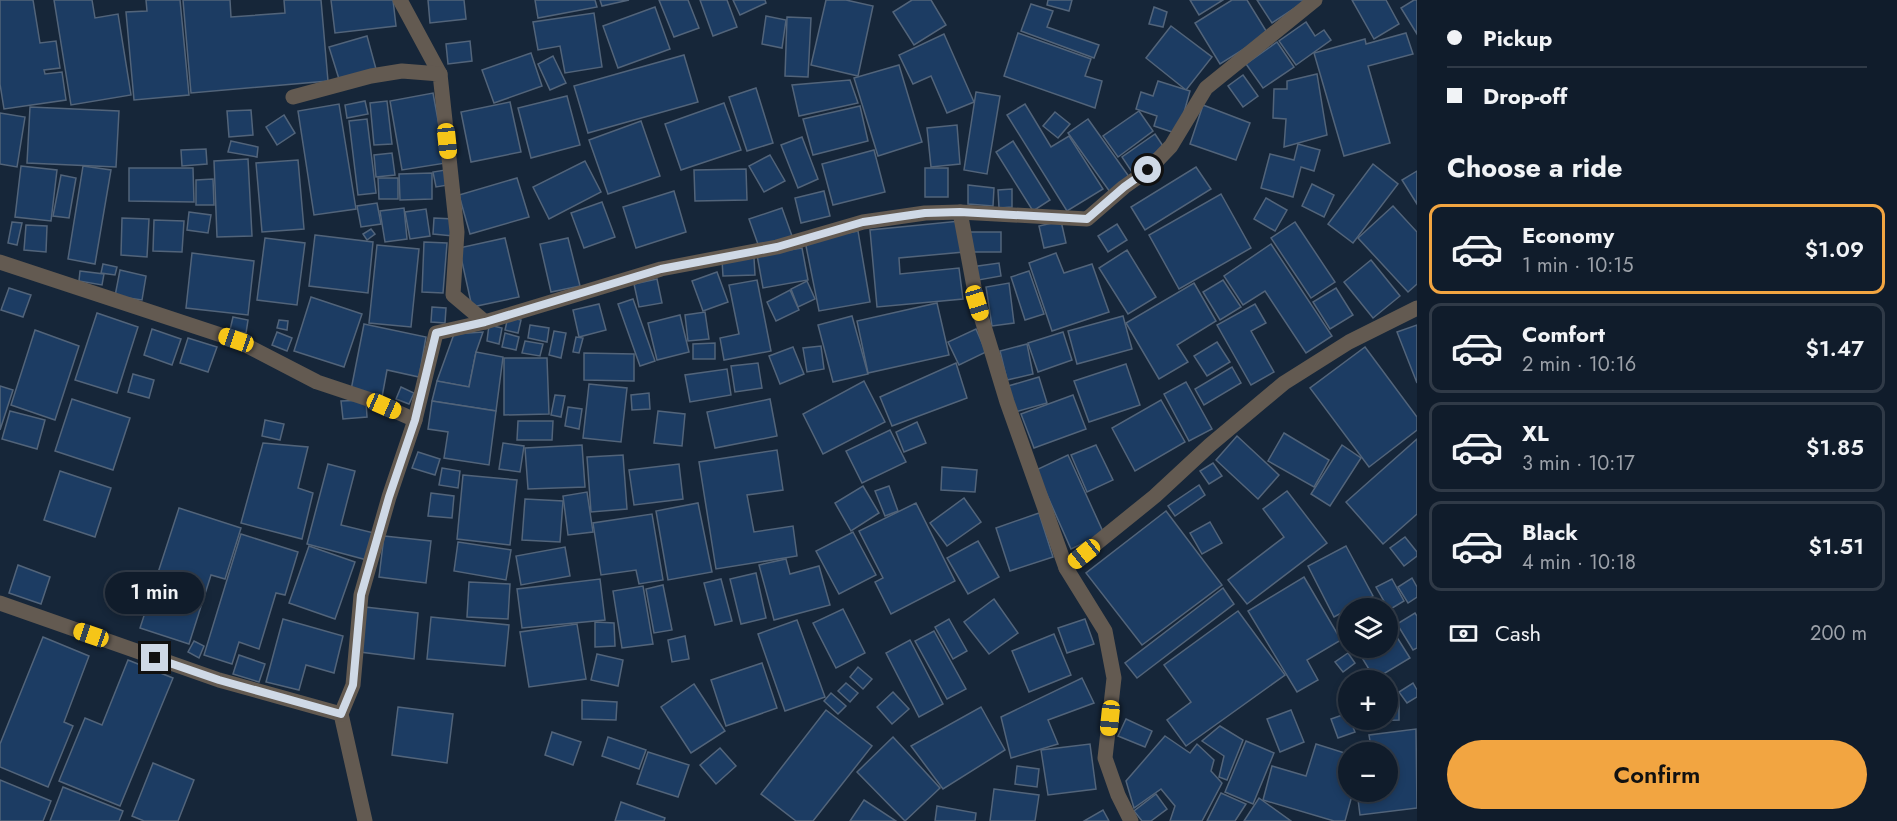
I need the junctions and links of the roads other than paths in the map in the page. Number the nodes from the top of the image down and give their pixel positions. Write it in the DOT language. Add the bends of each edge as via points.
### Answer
graph roads {
  1 [pos="400,0"];
  2 [pos="1315,0"];
  3 [pos="440,74"];
  4 [pos="293,97"];
  5 [pos="960,212"];
  6 [pos="0,261"];
  7 [pos="1417,309"];
  8 [pos="485,322"];
  9 [pos="415,420"];
  10 [pos="1066,568"];
  11 [pos="0,603"];
  12 [pos="341,714"];
  13 [pos="365,821"];
  14 [pos="1131,821"];
  1 -- 3 [label="street"];
  2 -- 5 [label="street" via="1206,88 1171,146 1148,170 1087,219"];
  3 -- 4 [label="street" via="402,70"];
  3 -- 8 [label="street" via="457,231 453,295"];
  5 -- 8 [label="street" via="863,222 777,247 661,269"];
  5 -- 10 [label="street" via="977,303 1007,402"];
  6 -- 9 [label="street" via="236,340 317,382"];
  7 -- 10 [label="street" via="1349,342 1284,383"];
  8 -- 9 [label="street" via="436,333"];
  9 -- 12 [label="street" via="361,595 353,685"];
  10 -- 14 [label="street" via="1105,632 1114,678 1106,758"];
  11 -- 12 [label="street" via="219,680"];
  12 -- 13 [label="street"];
}
